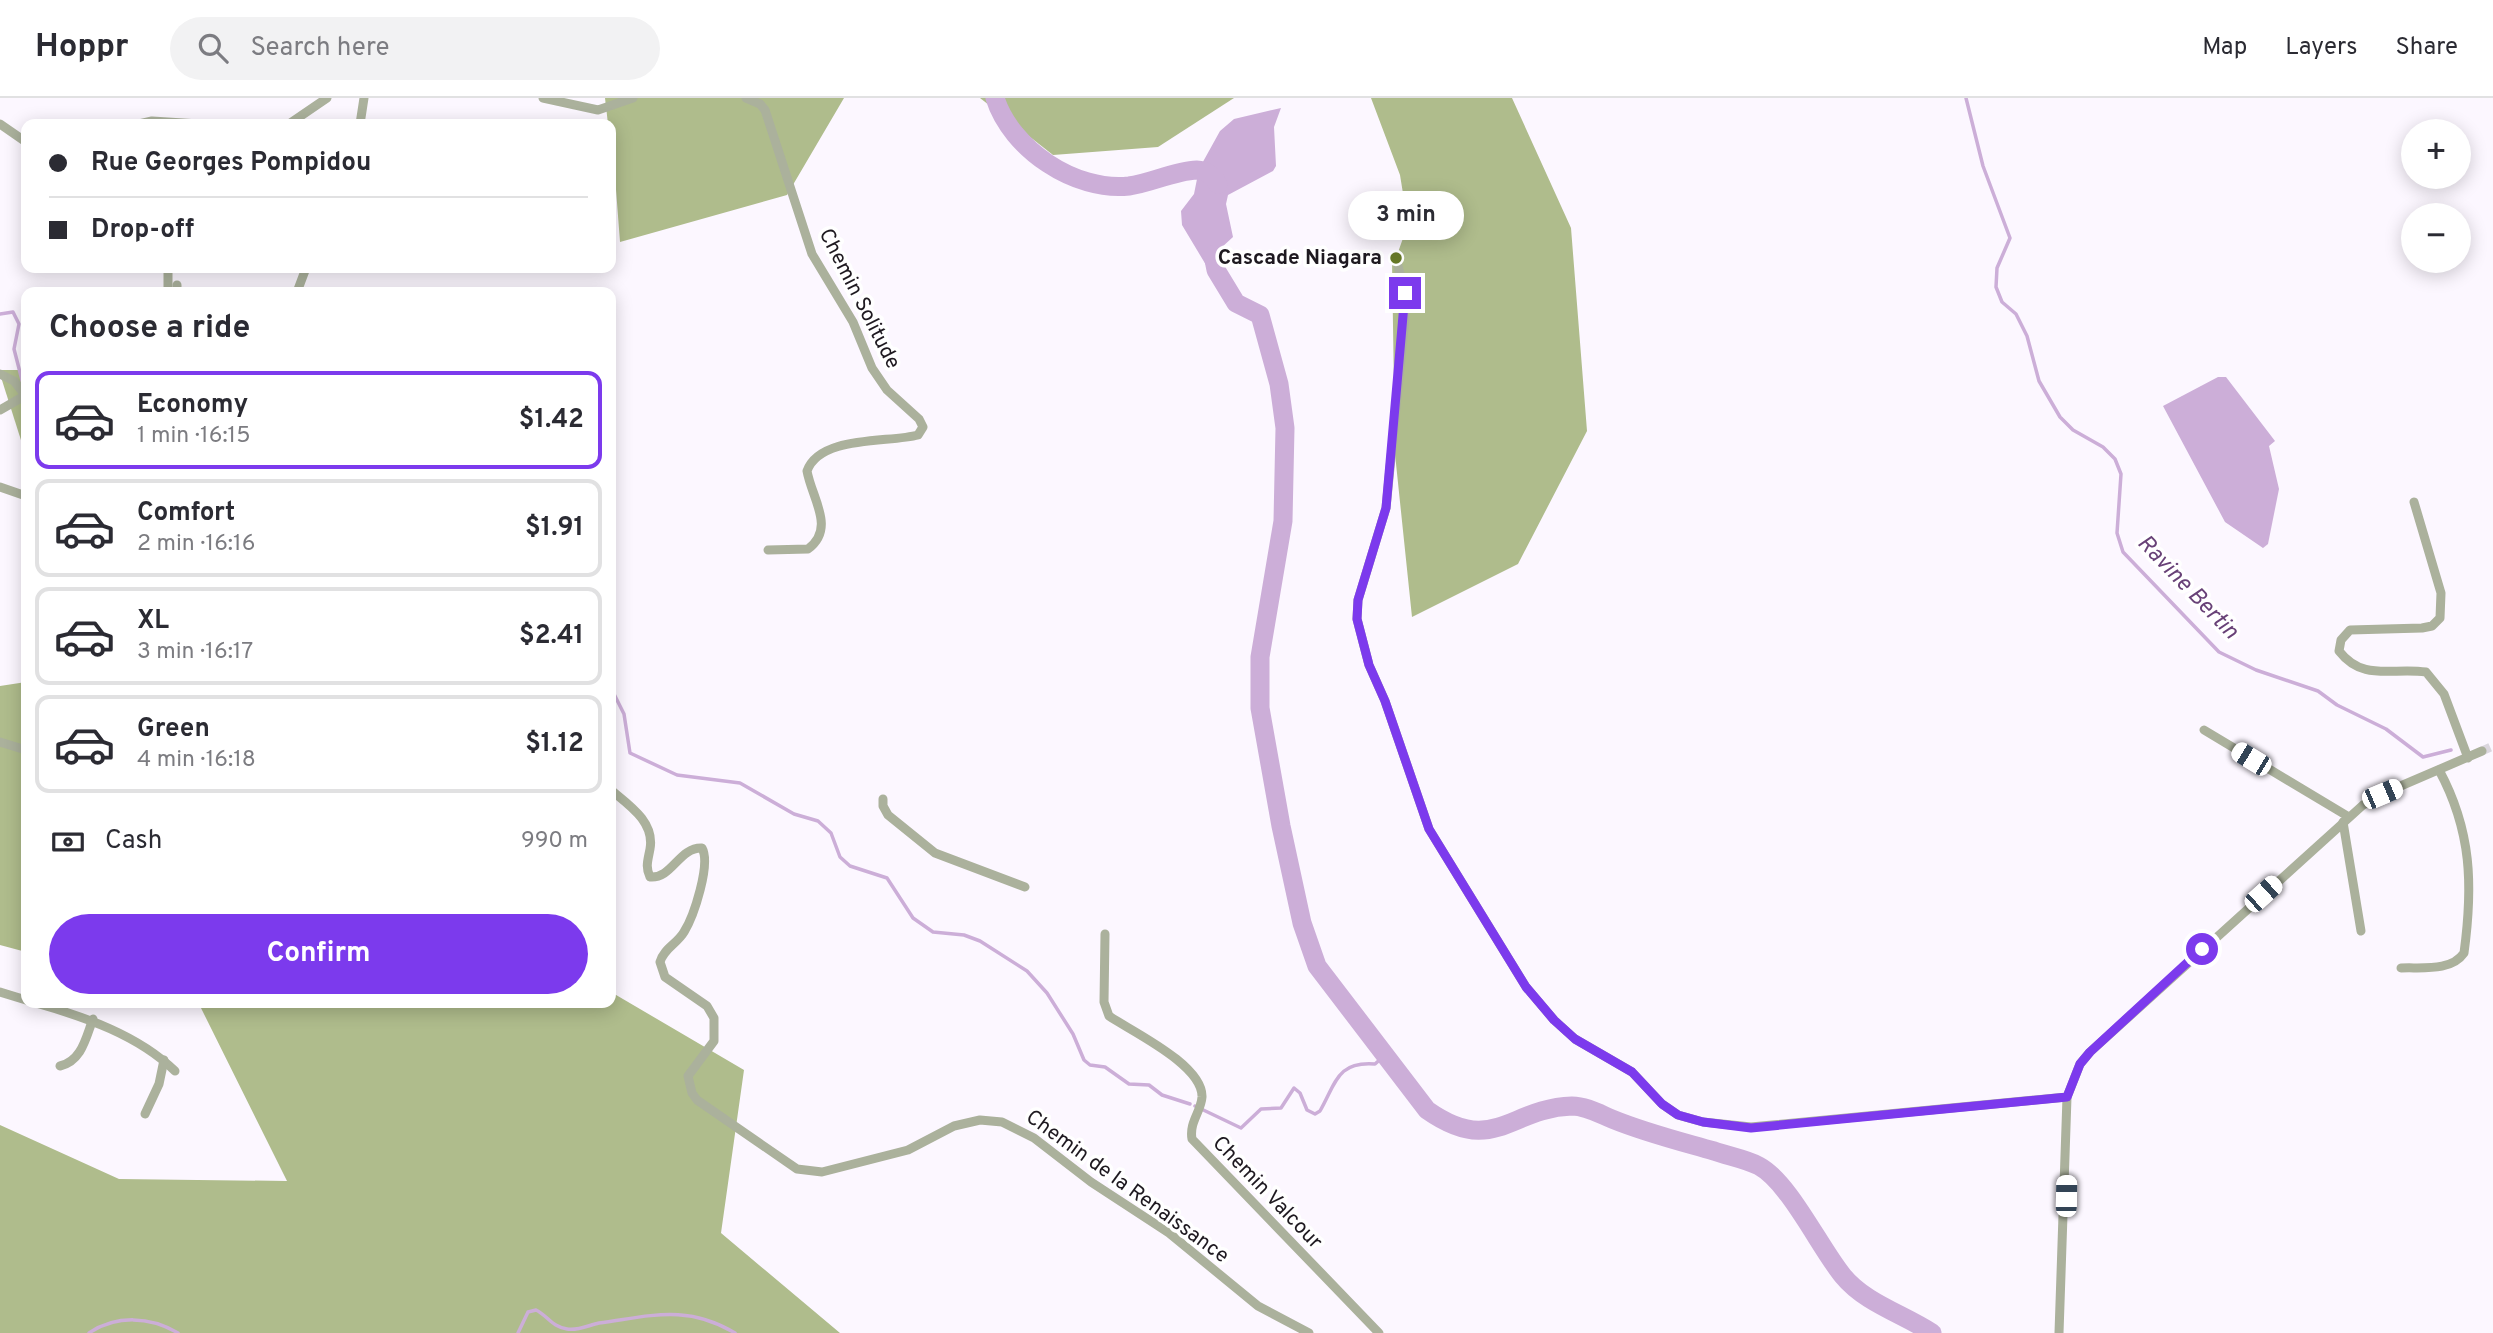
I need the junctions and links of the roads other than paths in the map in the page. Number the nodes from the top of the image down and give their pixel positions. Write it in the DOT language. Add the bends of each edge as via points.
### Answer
graph roads {
  1 [pos="327,98"];
  2 [pos="363,98"];
  3 [pos="543,98"];
  4 [pos="633,98"];
  5 [pos="746,98"];
  6 [pos="296,119"];
  7 [pos="361,119"];
  8 [pos="0,124"];
  9 [pos="21,139"];
  10 [pos="1396,258"];
  11 [pos="0,374"];
  12 [pos="21,389"];
  13 [pos="21,398"];
  14 [pos="0,410"];
  15 [pos="0,487"];
  16 [pos="21,494"];
  17 [pos="2414,502"];
  18 [pos="768,550"];
  19 [pos="2204,730"];
  20 [pos="0,741"];
  21 [pos="21,748"];
  22 [pos="2482,751"];
  23 [pos="2468,758"];
  24 [pos="2439,770"];
  25 [pos="616,794"];
  26 [pos="883,799"];
  27 [pos="2346,820"];
  28 [pos="1025,887"];
  29 [pos="2361,931"];
  30 [pos="1105,934"];
  31 [pos="2401,968"];
  32 [pos="0,992"];
  33 [pos="21,998"];
  34 [pos="54,1008"];
  35 [pos="93,1019"];
  36 [pos="164,1060"];
  37 [pos="61,1066"];
  38 [pos="175,1071"];
  39 [pos="2067,1097"];
  40 [pos="145,1114"];
  41 [pos="1309,1333"];
  42 [pos="1379,1333"];
  43 [pos="2059,1333"];
  1 -- 6 [label="street"];
  2 -- 7 [label="street"];
  3 -- 4 [label="street" via="598,110"];
  5 -- 18 [label="street, Chemin Solitude" via="765,110 813,254 853,322 872,368 923,427 908,438 851,442 813,461 807,471 822,522 820,535 808,549"];
  8 -- 9 [label="street"];
  10 -- 39 [label="street" via="1405,293 1405,317 1386,508 1358,600 1357,619 1369,665 1429,829 1526,987 1575,1039 1632,1072 1670,1110 1703,1122 1751,1128"];
  11 -- 12 [label="street"];
  13 -- 14 [label="street"];
  15 -- 16 [label="street"];
  17 -- 23 [label="street" via="2441,593 2440,618 2422,628 2350,630 2339,651 2363,671 2426,672 2444,694"];
  19 -- 27 [label="street"];
  20 -- 21 [label="street"];
  22 -- 23 [label="street"];
  23 -- 24 [label="street"];
  24 -- 27 [label="street" via="2382,794"];
  24 -- 31 [label="street" via="2455,800 2469,861 2464,953 2449,965"];
  25 -- 41 [label="street, Chemin de la Renaissance" via="648,829 650,877 663,874 693,848 702,848 705,855 704,873 685,931 660,962 664,977 707,1006 714,1018 714,1041 688,1076 697,1100 785,1162 810,1172 908,1150 965,1123 1010,1125 1169,1233 1258,1306"];
  26 -- 28 [label="street" via="888,815 936,853"];
  27 -- 29 [label="street"];
  27 -- 39 [label="street" via="2090,1052"];
  30 -- 42 [label="street, Chemin Valcour" via="1104,1002 1109,1016 1170,1055 1198,1080 1202,1099 1191,1130 1197,1147"];
  32 -- 33 [label="street"];
  34 -- 35 [label="street"];
  35 -- 36 [label="street"];
  35 -- 37 [label="street" via="81,1051"];
  36 -- 38 [label="street"];
  36 -- 40 [label="street"];
  39 -- 43 [label="street"];
}
